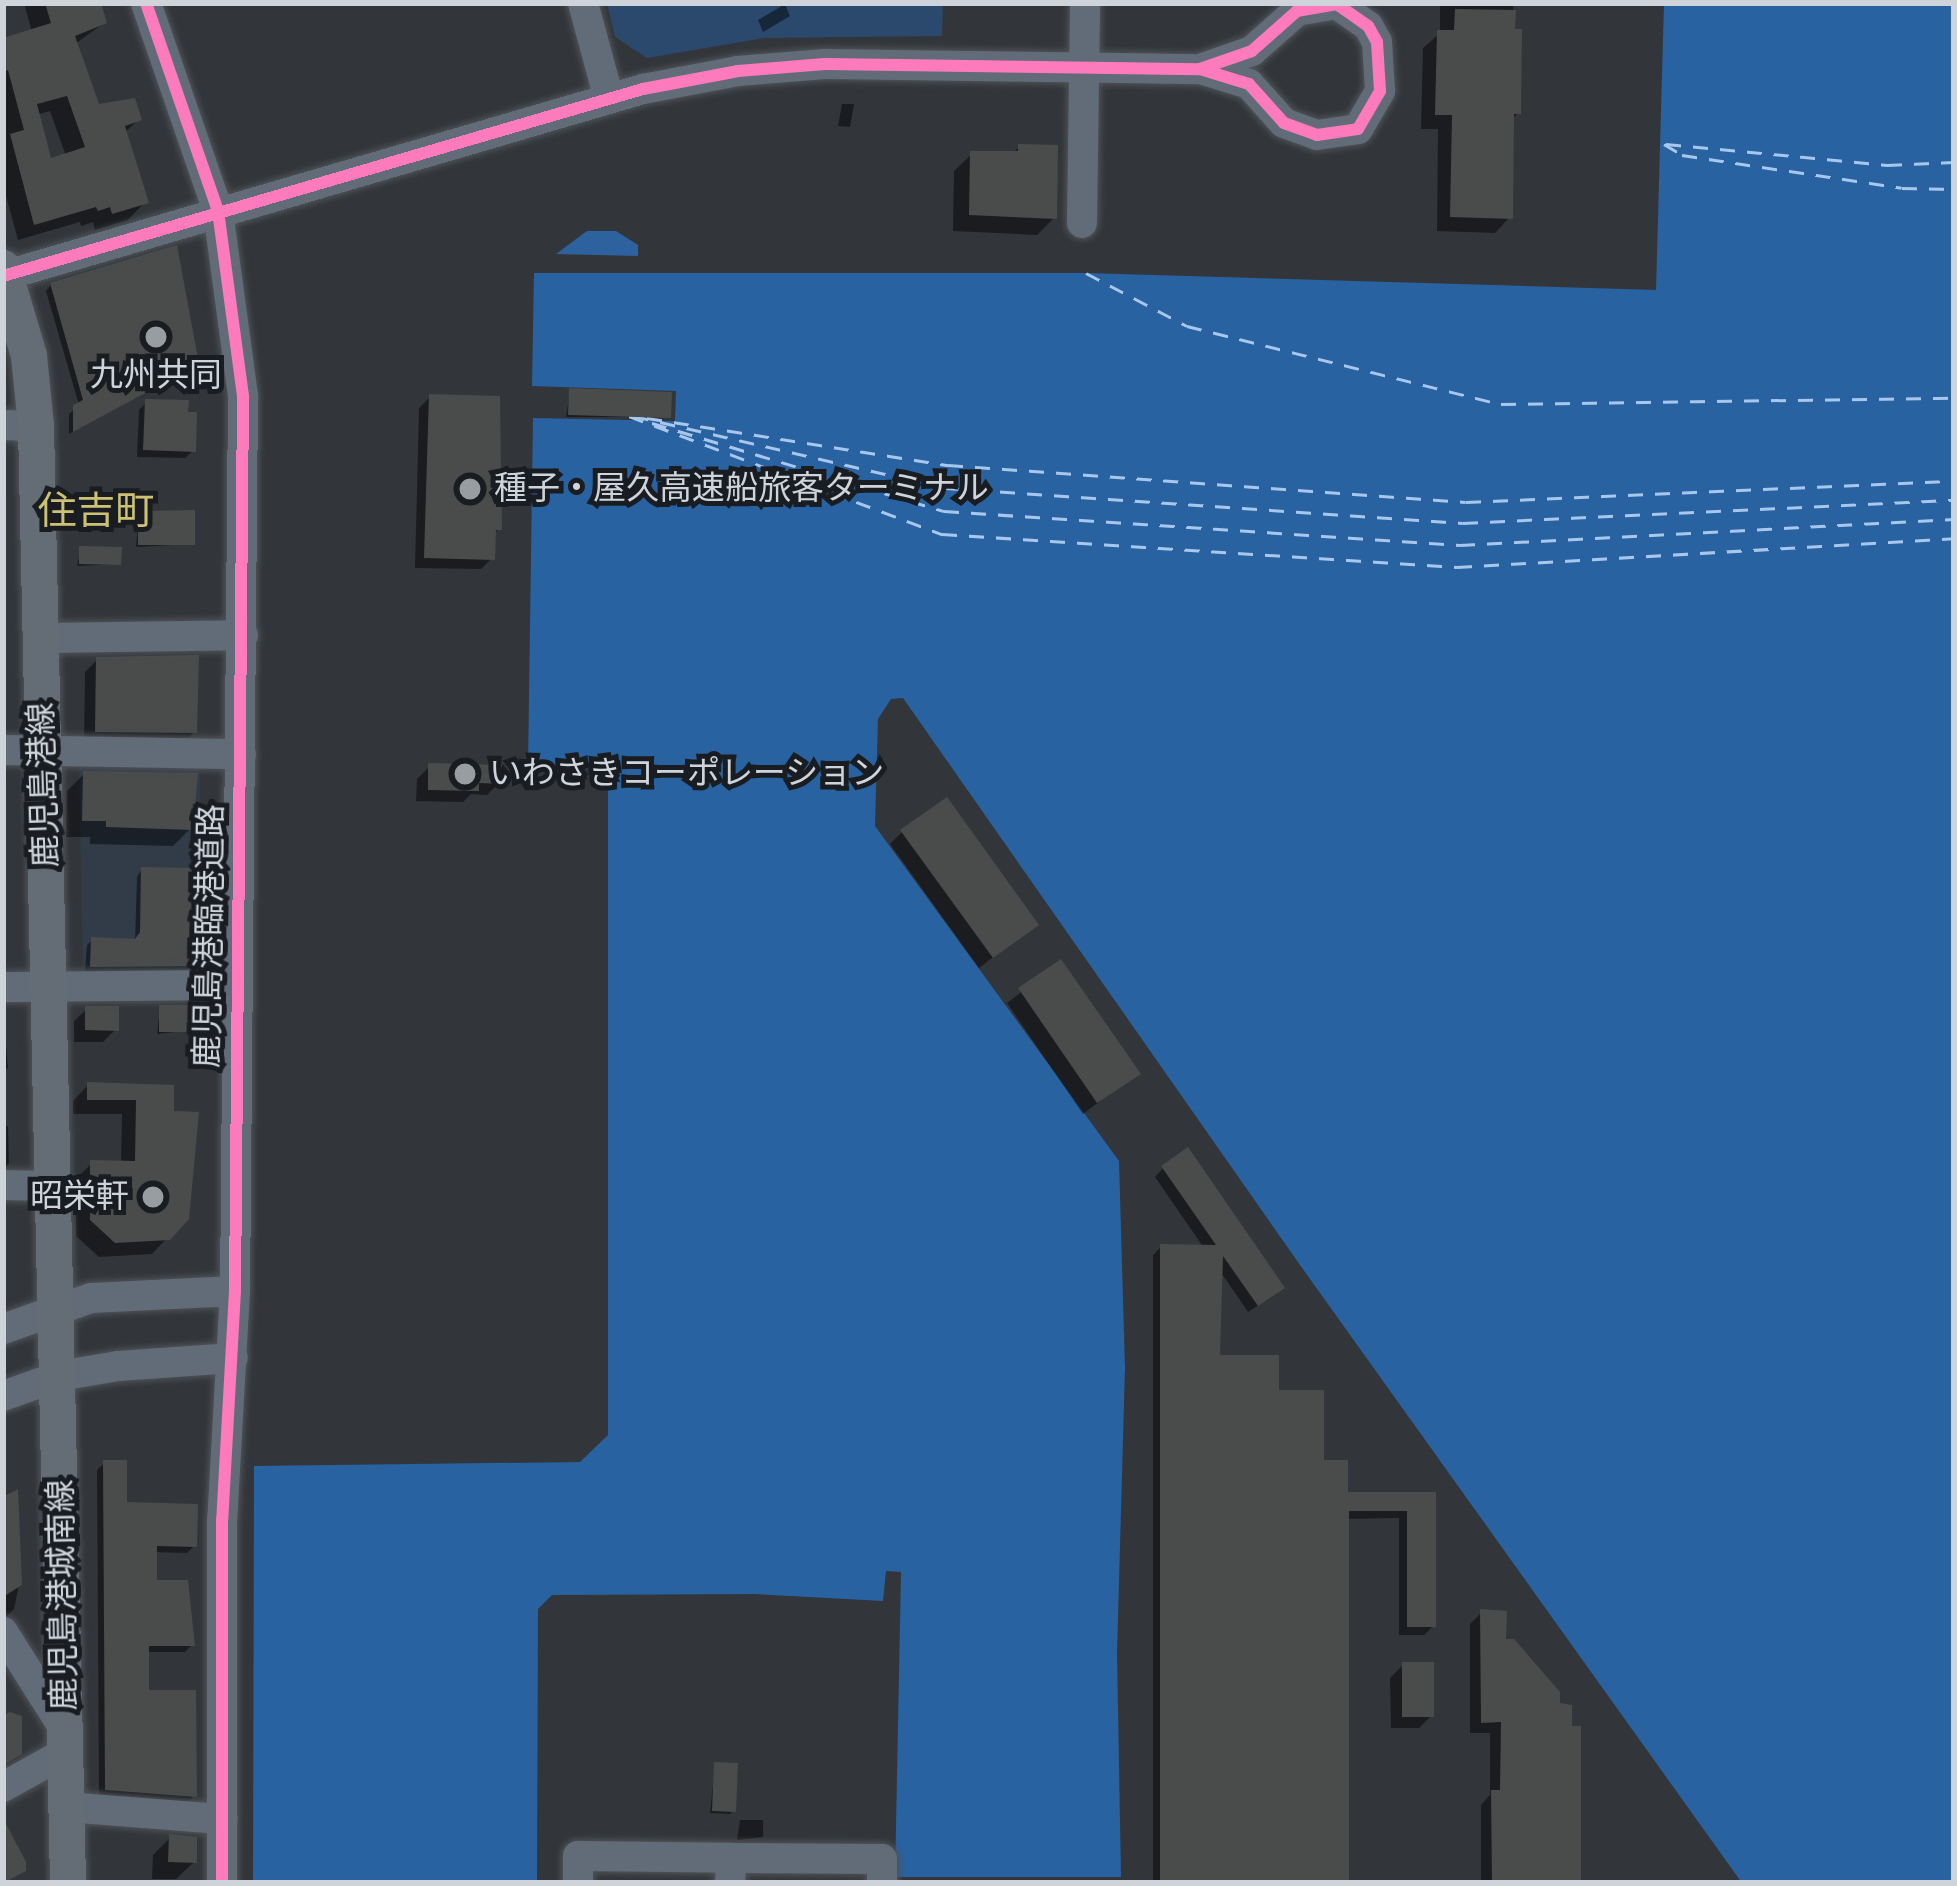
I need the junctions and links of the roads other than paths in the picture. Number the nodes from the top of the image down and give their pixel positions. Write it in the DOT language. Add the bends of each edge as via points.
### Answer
graph roads {
  1 [pos="146,3"];
  2 [pos="583,3"];
  3 [pos="1085,3"];
  4 [pos="1084,66"];
  5 [pos="1200,69"];
  6 [pos="609,99"];
  7 [pos="218,211"];
  8 [pos="1082,223"];
  9 [pos="4,273"];
  10 [pos="20,426"];
  11 [pos="243,635"];
  12 [pos="40,638"];
  13 [pos="3,751"];
  14 [pos="43,751"];
  15 [pos="241,754"];
  16 [pos="235,985"];
  17 [pos="3,986"];
  18 [pos="50,986"];
  19 [pos="3,1185"];
  20 [pos="51,1186"];
  21 [pos="235,1291"];
  22 [pos="57,1307"];
  23 [pos="3,1329"];
  24 [pos="233,1358"];
  25 [pos="59,1376"];
  26 [pos="3,1396"];
  27 [pos="3,1632"];
  28 [pos="65,1741"];
  29 [pos="3,1787"];
  30 [pos="66,1807"];
  31 [pos="223,1819"];
  32 [pos="731,1870"];
  33 [pos="68,1883"];
  34 [pos="222,1883"];
  35 [pos="578,1883"];
  36 [pos="882,1883"];
  1 -- 7 [label="street, 鹿児島港臨港道路"];
  2 -- 6 [label="street"];
  3 -- 4 [label="street"];
  4 -- 5 [label="street"];
  4 -- 6 [label="street" via="789,66"];
  4 -- 8 [label="street"];
  5 -- 5 [label="street" via="1252,51 1298,11 1337,4 1376,41 1380,91 1358,129 1317,135 1285,123 1249,84"];
  6 -- 7 [label="street"];
  7 -- 9 [label="street"];
  7 -- 11 [label="street, 鹿児島港臨港道路" via="241,347"];
  9 -- 10 [label="main road, 鹿児島港線" via="29,356"];
  10 -- 12 [label="main road, 鹿児島港線"];
  11 -- 12 [label="street"];
  11 -- 15 [label="street, 鹿児島港臨港道路"];
  12 -- 14 [label="main road, 鹿児島港線"];
  13 -- 14 [label="street"];
  14 -- 15 [label="street"];
  14 -- 18 [label="main road, 鹿児島港線"];
  15 -- 16 [label="street, 鹿児島港臨港道路"];
  16 -- 18 [label="street"];
  16 -- 21 [label="street, 鹿児島港臨港道路"];
  17 -- 18 [label="street"];
  18 -- 20 [label="main road, 鹿児島港線"];
  19 -- 20 [label="street"];
  20 -- 22 [label="main road, 鹿児島港線"];
  21 -- 22 [label="street"];
  21 -- 24 [label="street, 鹿児島港臨港道路"];
  22 -- 23 [label="street"];
  22 -- 25 [label="main road, 鹿児島港城南線"];
  24 -- 25 [label="street"];
  24 -- 31 [label="street, 鹿児島港臨港道路" via="222,1520"];
  25 -- 26 [label="street"];
  25 -- 28 [label="main road, 鹿児島港城南線"];
  27 -- 28 [label="street"];
  28 -- 29 [label="street"];
  28 -- 30 [label="main road, 鹿児島港城南線"];
  30 -- 31 [label="street"];
  30 -- 33 [label="main road, 鹿児島港城南線"];
  31 -- 34 [label="street, 鹿児島港臨港道路"];
  32 -- 35 [label="street" via="578,1856"];
  32 -- 36 [label="street" via="882,1859"];
}
